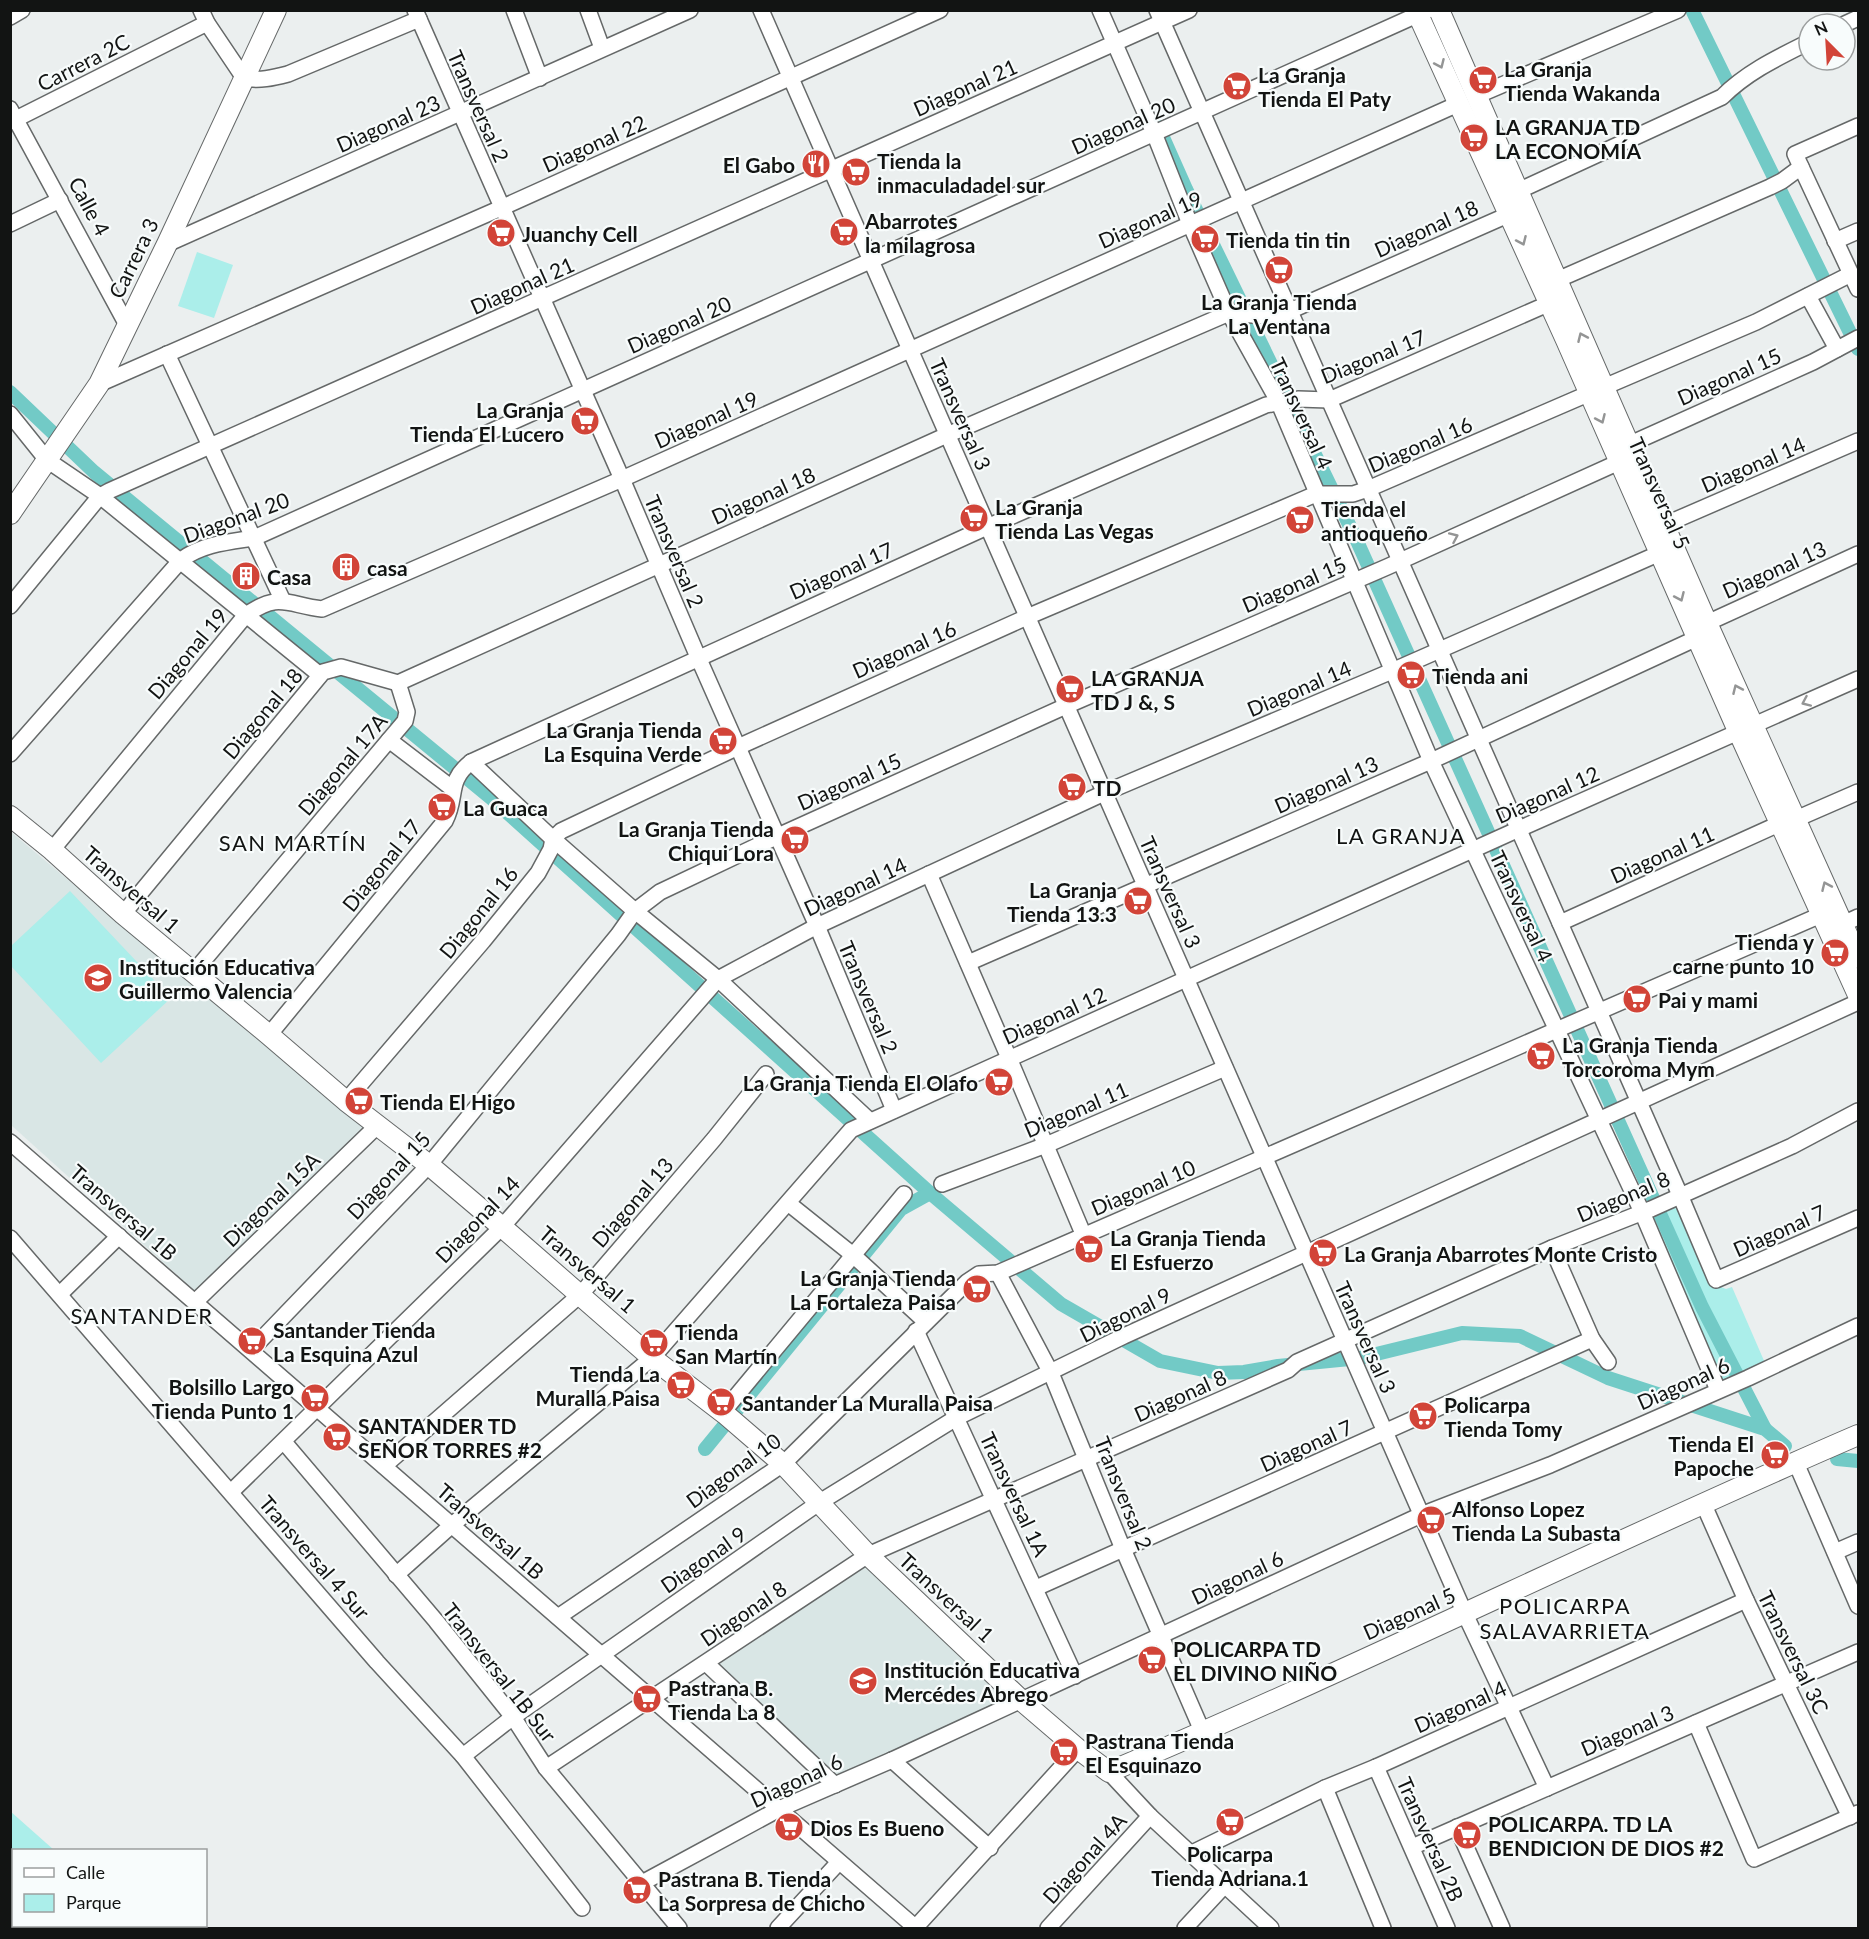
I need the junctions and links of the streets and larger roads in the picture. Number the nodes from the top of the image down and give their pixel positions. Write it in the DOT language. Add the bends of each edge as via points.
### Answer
graph roads {
  1 [pos="22,10"];
  2 [pos="276,10"];
  3 [pos="514,10"];
  4 [pos="588,10"];
  5 [pos="690,10"];
  6 [pos="761,10"];
  7 [pos="940,10"];
  8 [pos="1100,10"];
  9 [pos="1189,10"];
  10 [pos="1439,10"];
  11 [pos="1677,10"];
  12 [pos="1421,12"];
  13 [pos="417,15"];
  14 [pos="10,16"];
  15 [pos="1160,16"];
  16 [pos="204,17"];
  17 [pos="658,17"];
  18 [pos="1116,42"];
  19 [pos="603,48"];
  20 [pos="1797,48"];
  21 [pos="790,77"];
  22 [pos="244,78"];
  23 [pos="540,78"];
  24 [pos="1476,96"];
  25 [pos="1458,104"];
  26 [pos="1203,112"];
  27 [pos="459,115"];
  28 [pos="12,117"];
  29 [pos="1858,126"];
  30 [pos="1156,132"];
  31 [pos="1798,160"];
  32 [pos="830,170"];
  33 [pos="1518,191"];
  34 [pos="60,200"];
  35 [pos="1241,201"];
  36 [pos="501,208"];
  37 [pos="1510,214"];
  38 [pos="1193,223"];
  39 [pos="10,224"];
  40 [pos="1858,231"];
  41 [pos="1835,241"];
  42 [pos="167,244"];
  43 [pos="871,261"];
  44 [pos="1851,274"];
  45 [pos="1557,280"];
  46 [pos="1858,289"];
  47 [pos="1808,296"];
  48 [pos="543,299"];
  49 [pos="1550,303"];
  50 [pos="1234,313"];
  51 [pos="1283,314"];
  52 [pos="127,325"];
  53 [pos="1848,344"];
  54 [pos="910,350"];
  55 [pos="167,354"];
  56 [pos="99,384"];
  57 [pos="583,390"];
  58 [pos="1597,390"];
  59 [pos="1286,400"];
  60 [pos="1329,400"];
  61 [pos="10,414"];
  62 [pos="947,435"];
  63 [pos="1858,441"];
  64 [pos="211,446"];
  65 [pos="1624,453"];
  66 [pos="50,456"];
  67 [pos="622,479"];
  68 [pos="1368,489"];
  69 [pos="104,494"];
  70 [pos="1321,494"];
  71 [pos="10,514"];
  72 [pos="1664,525"];
  73 [pos="987,527"];
  74 [pos="254,538"];
  75 [pos="1660,552"];
  76 [pos="1858,554"];
  77 [pos="185,556"];
  78 [pos="1393,564"];
  79 [pos="658,565"];
  80 [pos="1361,578"];
  81 [pos="282,599"];
  82 [pos="10,606"];
  83 [pos="253,611"];
  84 [pos="1027,617"];
  85 [pos="1702,630"];
  86 [pos="1440,650"];
  87 [pos="698,657"];
  88 [pos="1395,669"];
  89 [pos="322,674"];
  90 [pos="1858,679"];
  91 [pos="398,683"];
  92 [pos="1066,706"];
  93 [pos="1747,729"];
  94 [pos="391,738"];
  95 [pos="1479,738"];
  96 [pos="738,747"];
  97 [pos="10,754"];
  98 [pos="1434,759"];
  99 [pos="467,765"];
  100 [pos="454,784"];
  101 [pos="1858,792"];
  102 [pos="1104,793"];
  103 [pos="10,816"];
  104 [pos="1788,821"];
  105 [pos="1515,830"];
  106 [pos="778,836"];
  107 [pos="552,844"];
  108 [pos="1477,848"];
  109 [pos="52,850"];
  110 [pos="929,874"];
  111 [pos="1145,887"];
  112 [pos="123,914"];
  113 [pos="633,914"];
  114 [pos="1823,914"];
  115 [pos="1851,920"];
  116 [pos="1560,923"];
  117 [pos="817,926"];
  118 [pos="1858,958"];
  119 [pos="968,963"];
  120 [pos="193,973"];
  121 [pos="1186,979"];
  122 [pos="713,984"];
  123 [pos="1858,995"];
  124 [pos="1858,1002"];
  125 [pos="1595,1014"];
  126 [pos="1562,1029"];
  127 [pos="269,1035"];
  128 [pos="1010,1058"];
  129 [pos="1225,1068"];
  130 [pos="766,1074"];
  131 [pos="346,1101"];
  132 [pos="1634,1104"];
  133 [pos="894,1110"];
  134 [pos="1858,1111"];
  135 [pos="1602,1119"];
  136 [pos="861,1125"];
  137 [pos="377,1126"];
  138 [pos="10,1142"];
  139 [pos="1046,1145"];
  140 [pos="1264,1157"];
  141 [pos="429,1165"];
  142 [pos="942,1184"];
  143 [pos="904,1194"];
  144 [pos="1676,1197"];
  145 [pos="788,1203"];
  146 [pos="1646,1211"];
  147 [pos="1858,1218"];
  148 [pos="502,1227"];
  149 [pos="119,1236"];
  150 [pos="1084,1236"];
  151 [pos="10,1238"];
  152 [pos="1552,1248"];
  153 [pos="1306,1253"];
  154 [pos="852,1255"];
  155 [pos="1005,1270"];
  156 [pos="60,1294"];
  157 [pos="581,1294"];
  158 [pos="195,1302"];
  159 [pos="1858,1326"];
  160 [pos="921,1327"];
  161 [pos="1592,1338"];
  162 [pos="1347,1345"];
  163 [pos="250,1350"];
  164 [pos="652,1358"];
  165 [pos="1608,1362"];
  166 [pos="1051,1373"];
  167 [pos="1725,1387"];
  168 [pos="317,1408"];
  169 [pos="729,1418"];
  170 [pos="956,1418"];
  171 [pos="1386,1432"];
  172 [pos="1858,1435"];
  173 [pos="284,1442"];
  174 [pos="1858,1446"];
  175 [pos="1830,1447"];
  176 [pos="1087,1459"];
  177 [pos="1802,1460"];
  178 [pos="783,1464"];
  179 [pos="384,1466"];
  180 [pos="231,1492"];
  181 [pos="995,1499"];
  182 [pos="820,1503"];
  183 [pos="1703,1503"];
  184 [pos="1421,1515"];
  185 [pos="452,1525"];
  186 [pos="1858,1542"];
  187 [pos="1123,1549"];
  188 [pos="1835,1552"];
  189 [pos="868,1555"];
  190 [pos="396,1575"];
  191 [pos="1036,1588"];
  192 [pos="1746,1600"];
  193 [pos="1858,1606"];
  194 [pos="1465,1614"];
  195 [pos="558,1617"];
  196 [pos="1162,1635"];
  197 [pos="1858,1652"];
  198 [pos="602,1655"];
  199 [pos="706,1663"];
  200 [pos="1075,1676"];
  201 [pos="1786,1683"];
  202 [pos="652,1699"];
  203 [pos="1021,1700"];
  204 [pos="1509,1706"];
  205 [pos="513,1717"];
  206 [pos="1696,1723"];
  207 [pos="1203,1733"];
  208 [pos="1078,1749"];
  209 [pos="463,1756"];
  210 [pos="892,1760"];
  211 [pos="1376,1767"];
  212 [pos="546,1768"];
  213 [pos="1109,1772"];
  214 [pos="835,1785"];
  215 [pos="1325,1788"];
  216 [pos="1547,1788"];
  217 [pos="779,1809"];
  218 [pos="1854,1815"];
  219 [pos="1150,1816"];
  220 [pos="1457,1827"];
  221 [pos="1412,1847"];
  222 [pos="990,1848"];
  223 [pos="1192,1853"];
  224 [pos="839,1862"];
  225 [pos="642,1883"];
  226 [pos="1224,1886"];
  227 [pos="582,1908"];
  228 [pos="916,1928"];
  229 [pos="679,1929"];
  230 [pos="778,1929"];
  231 [pos="1048,1929"];
  232 [pos="1185,1929"];
  233 [pos="1271,1929"];
  234 [pos="1383,1929"];
  235 [pos="1447,1929"];
  236 [pos="1502,1929"];
  1 -- 14 [label="street"];
  2 -- 22 [label="street, Carrera 3"];
  3 -- 23 [label="street"];
  4 -- 19 [label="street"];
  5 -- 17 [label="street, Diagonal 23"];
  6 -- 21 [label="street, Transversal 3"];
  7 -- 21 [label="street, Diagonal 22"];
  8 -- 18 [label="street, Transversal 4"];
  9 -- 15 [label="street, Diagonal 21"];
  10 -- 24 [label="street, Transversal 5"];
  11 -- 24 [label="street"];
  12 -- 25 [label="street, Transversal 5, one-way"];
  12 -- 26 [label="street, Diagonal 20"];
  13 -- 22 [label="street" via="288,74 270,79"];
  13 -- 27 [label="street, Transversal 2"];
  15 -- 18 [label="street, Diagonal 21" via="1138,33"];
  15 -- 26 [label="street"];
  16 -- 22 [label="street"];
  16 -- 28 [label="street, Carrera 2C"];
  17 -- 19 [label="street, Diagonal 23"];
  18 -- 30 [label="street, Transversal 4"];
  18 -- 32 [label="street, Diagonal 21"];
  19 -- 23 [label="street, Diagonal 23"];
  20 -- 33 [label="street" via="1761,66 1722,97"];
  21 -- 32 [label="street, Transversal 3"];
  21 -- 36 [label="street, Diagonal 22"];
  22 -- 42 [label="street, Carrera 3"];
  23 -- 27 [label="street, Diagonal 23"];
  24 -- 33 [label="street, Transversal 5"];
  25 -- 35 [label="street, Diagonal 19"];
  25 -- 37 [label="street, Transversal 5"];
  26 -- 30 [label="street, Diagonal 20"];
  26 -- 35 [label="street"];
  27 -- 36 [label="street, Transversal 2"];
  27 -- 42 [label="street, Diagonal 23"];
  28 -- 34 [label="street, Calle 4"];
  29 -- 31 [label="street"];
  30 -- 38 [label="street, Transversal 4"];
  30 -- 43 [label="street, Diagonal 20"];
  31 -- 41 [label="street"];
  31 -- 45 [label="street" via="1776,184"];
  32 -- 43 [label="street, Transversal 3"];
  32 -- 48 [label="street, Diagonal 21"];
  33 -- 45 [label="street, Transversal 5"];
  34 -- 39 [label="street"];
  34 -- 52 [label="street, Calle 4"];
  35 -- 38 [label="street, Diagonal 19"];
  35 -- 51 [label="street"];
  36 -- 48 [label="street, Transversal 2"];
  36 -- 55 [label="street, Diagonal 22"];
  37 -- 49 [label="street, Transversal 5, one-way"];
  37 -- 51 [label="street, Diagonal 18"];
  38 -- 50 [label="street, Transversal 4"];
  38 -- 54 [label="street, Diagonal 19"];
  40 -- 41 [label="street"];
  41 -- 44 [label="street"];
  42 -- 52 [label="street, Carrera 3"];
  43 -- 54 [label="street, Transversal 3"];
  43 -- 57 [label="street, Diagonal 20"];
  44 -- 46 [label="street"];
  44 -- 47 [label="street, Diagonal 16"];
  58 -- 45 [label="street, Transversal 5, one-way"];
  47 -- 53 [label="street"];
  47 -- 58 [label="street, Diagonal 16"];
  48 -- 57 [label="street, Transversal 2"];
  48 -- 64 [label="street, Diagonal 21"];
  49 -- 58 [label="street, Transversal 5"];
  49 -- 60 [label="street, Diagonal 17"];
  50 -- 51 [label="street"];
  50 -- 59 [label="street, Transversal 4"];
  50 -- 62 [label="street, Diagonal 18"];
  51 -- 60 [label="street"];
  52 -- 56 [label="street, Carrera 3"];
  53 -- 65 [label="street, Diagonal 15"];
  54 -- 62 [label="street, Transversal 3"];
  54 -- 67 [label="street, Diagonal 19"];
  55 -- 56 [label="street, Diagonal 22"];
  55 -- 64 [label="street"];
  56 -- 66 [label="street, Carrera 3"];
  57 -- 67 [label="street, Transversal 2"];
  57 -- 74 [label="street, Diagonal 20"];
  58 -- 65 [label="street, Transversal 5"];
  58 -- 68 [label="street, Diagonal 16"];
  59 -- 60 [label="street, Diagonal 17"];
  59 -- 70 [label="street, Transversal 4"];
  59 -- 73 [label="street, Diagonal 17" via="1266,405"];
  60 -- 68 [label="street"];
  61 -- 66 [label="street"];
  62 -- 73 [label="street, Transversal 3"];
  62 -- 79 [label="street, Diagonal 18"];
  63 -- 72 [label="street, Diagonal 14"];
  64 -- 69 [label="street, Diagonal 21"];
  64 -- 74 [label="street"];
  65 -- 72 [label="street, Transversal 5"];
  65 -- 75 [label="street, Transversal 5"];
  78 -- 65 [label="street, Diagonal 15, one-way"];
  66 -- 69 [label="street"];
  66 -- 71 [label="street, Carrera 3"];
  67 -- 79 [label="street, Transversal 2"];
  67 -- 81 [label="street, Diagonal 19" via="322,609"];
  68 -- 70 [label="street, Diagonal 16" via="1353,494"];
  68 -- 78 [label="street"];
  69 -- 77 [label="street"];
  69 -- 82 [label="street, Diagonal 21"];
  70 -- 80 [label="street, Transversal 4"];
  70 -- 84 [label="street, Diagonal 16"];
  72 -- 85 [label="street, Transversal 5"];
  73 -- 84 [label="street, Transversal 3"];
  73 -- 87 [label="street, Diagonal 17"];
  74 -- 77 [label="street, Diagonal 20" via="209,546"];
  74 -- 81 [label="street"];
  75 -- 85 [label="street, Transversal 5, one-way"];
  75 -- 86 [label="street, Diagonal 14"];
  76 -- 85 [label="street, Diagonal 13"];
  77 -- 83 [label="street"];
  77 -- 97 [label="street, Diagonal 20"];
  78 -- 80 [label="street, Diagonal 15"];
  78 -- 86 [label="street"];
  79 -- 87 [label="street, Transversal 2"];
  79 -- 91 [label="street, Diagonal 18"];
  80 -- 88 [label="street, Transversal 4"];
  80 -- 92 [label="street, Diagonal 15"];
  81 -- 83 [label="street"];
  83 -- 89 [label="street"];
  83 -- 109 [label="street, Diagonal 19"];
  84 -- 92 [label="street, Transversal 3"];
  84 -- 96 [label="street, Diagonal 16"];
  85 -- 93 [label="street, Transversal 5"];
  85 -- 95 [label="street, Diagonal 13"];
  86 -- 88 [label="street, Diagonal 14"];
  86 -- 95 [label="street"];
  87 -- 96 [label="street, Transversal 2"];
  87 -- 99 [label="street, Diagonal 17"];
  88 -- 98 [label="street, Transversal 4"];
  88 -- 102 [label="street, Diagonal 14"];
  89 -- 91 [label="street, Diagonal 18" via="341,667"];
  89 -- 112 [label="street, Diagonal 18"];
  90 -- 93 [label="street, Diagonal 12, one-way"];
  91 -- 94 [label="street, Diagonal 17A" via="407,712 405,721"];
  92 -- 102 [label="street, Transversal 3"];
  92 -- 106 [label="street, Diagonal 15"];
  93 -- 104 [label="street, Transversal 5"];
  93 -- 105 [label="street, Diagonal 12"];
  94 -- 100 [label="street"];
  94 -- 120 [label="street, Diagonal 17A"];
  95 -- 98 [label="street, Diagonal 13"];
  95 -- 105 [label="street"];
  96 -- 106 [label="street, Transversal 2"];
  96 -- 107 [label="street, Diagonal 16" via="561,831"];
  98 -- 108 [label="street, Transversal 4"];
  98 -- 111 [label="street, Diagonal 13"];
  99 -- 100 [label="street, Diagonal 17"];
  99 -- 107 [label="street"];
  100 -- 127 [label="street, Diagonal 17" via="445,821"];
  101 -- 104 [label="street, Diagonal 11"];
  102 -- 110 [label="street, Diagonal 14"];
  102 -- 111 [label="street, Transversal 3"];
  103 -- 109 [label="street, Transversal 1"];
  104 -- 114 [label="street, Transversal 5"];
  115 -- 104 [label="street, Transversal 5, one-way"];
  104 -- 116 [label="street, Diagonal 11"];
  105 -- 108 [label="street, Diagonal 12"];
  105 -- 116 [label="street"];
  106 -- 113 [label="street, Diagonal 15" via="660,892"];
  106 -- 117 [label="street, Transversal 2"];
  107 -- 113 [label="street"];
  107 -- 131 [label="street, Diagonal 16" via="538,873"];
  108 -- 121 [label="street, Diagonal 12"];
  108 -- 126 [label="street, Transversal 4"];
  109 -- 112 [label="street, Transversal 1"];
  110 -- 117 [label="street, Diagonal 14"];
  110 -- 119 [label="street"];
  111 -- 119 [label="street, Diagonal 13"];
  111 -- 121 [label="street, Transversal 3"];
  112 -- 120 [label="street, Transversal 1"];
  113 -- 122 [label="street"];
  113 -- 141 [label="street, Diagonal 15"];
  114 -- 123 [label="street, Transversal 5"];
  114 -- 125 [label="street, Diagonal 10"];
  115 -- 118 [label="street, Transversal 5"];
  116 -- 125 [label="street"];
  117 -- 122 [label="street, Diagonal 14"];
  117 -- 133 [label="street, Transversal 2"];
  119 -- 128 [label="street"];
  120 -- 127 [label="street, Transversal 1"];
  121 -- 128 [label="street, Diagonal 12"];
  121 -- 129 [label="street, Transversal 3"];
  122 -- 136 [label="street"];
  122 -- 148 [label="street, Diagonal 14"];
  124 -- 132 [label="street, Diagonal 9"];
  125 -- 126 [label="street, Diagonal 10"];
  125 -- 132 [label="street"];
  126 -- 135 [label="street, Transversal 4"];
  126 -- 140 [label="street, Diagonal 10"];
  127 -- 131 [label="street, Transversal 1"];
  128 -- 133 [label="street, Diagonal 12"];
  128 -- 139 [label="street"];
  129 -- 139 [label="street, Diagonal 11"];
  129 -- 140 [label="street, Transversal 3"];
  130 -- 157 [label="street, Diagonal 13"];
  131 -- 137 [label="street, Transversal 1"];
  132 -- 135 [label="street, Diagonal 9"];
  132 -- 144 [label="street"];
  133 -- 136 [label="street, Diagonal 12"];
  134 -- 144 [label="street, Diagonal 8" via="1792,1146"];
  135 -- 146 [label="street, Transversal 4"];
  135 -- 153 [label="street, Diagonal 9"];
  136 -- 145 [label="street, Diagonal 12"];
  137 -- 141 [label="street, Transversal 1"];
  137 -- 158 [label="street, Diagonal 15A"];
  138 -- 149 [label="street, Transversal 1B"];
  139 -- 142 [label="street, Diagonal 11"];
  139 -- 150 [label="street"];
  140 -- 150 [label="street, Diagonal 10"];
  140 -- 153 [label="street, Transversal 3"];
  141 -- 148 [label="street, Transversal 1"];
  141 -- 163 [label="street, Diagonal 15"];
  143 -- 154 [label="street"];
  144 -- 146 [label="street, Diagonal 8"];
  144 -- 147 [label="street, Diagonal 7" via="1716,1280"];
  145 -- 154 [label="street"];
  145 -- 164 [label="street, Diagonal 12"];
  146 -- 152 [label="street, Diagonal 8"];
  146 -- 167 [label="street, Transversal 4"];
  148 -- 157 [label="street, Transversal 1"];
  148 -- 168 [label="street, Diagonal 14"];
  149 -- 156 [label="street"];
  149 -- 158 [label="street, Transversal 1B"];
  150 -- 155 [label="street, Diagonal 10"];
  151 -- 156 [label="street, Transversal 4 Sur"];
  152 -- 161 [label="street"];
  152 -- 162 [label="street, Diagonal 8"];
  153 -- 162 [label="street, Transversal 3"];
  153 -- 166 [label="street, Diagonal 9"];
  154 -- 160 [label="street"];
  154 -- 169 [label="street"];
  155 -- 160 [label="street, Diagonal 10" via="979,1274 967,1282"];
  155 -- 166 [label="street, Transversal 2"];
  156 -- 180 [label="street, Transversal 4 Sur"];
  157 -- 164 [label="street, Transversal 1"];
  157 -- 179 [label="street, Diagonal 13"];
  158 -- 163 [label="street, Transversal 1B"];
  159 -- 167 [label="street, Diagonal 6"];
  160 -- 170 [label="street, Transversal 1A"];
  160 -- 178 [label="street, Diagonal 10"];
  161 -- 165 [label="street"];
  161 -- 171 [label="street, Diagonal 7"];
  162 -- 171 [label="street, Transversal 3"];
  162 -- 176 [label="street, Diagonal 8"];
  163 -- 168 [label="street, Transversal 1B"];
  164 -- 169 [label="street, Transversal 1"];
  164 -- 185 [label="street, Diagonal 12"];
  166 -- 170 [label="street, Diagonal 9"];
  166 -- 176 [label="street, Transversal 2"];
  167 -- 184 [label="street, Diagonal 6" via="1550,1465"];
  168 -- 173 [label="street, Diagonal 14"];
  168 -- 179 [label="street, Transversal 1B"];
  169 -- 178 [label="street, Transversal 1"];
  170 -- 181 [label="street, Transversal 1A"];
  170 -- 182 [label="street, Diagonal 9"];
  171 -- 184 [label="street, Transversal 3"];
  171 -- 187 [label="street, Diagonal 7"];
  172 -- 175 [label="street, Diagonal 5"];
  173 -- 180 [label="street, Diagonal 14"];
  173 -- 190 [label="street, Transversal 1B Sur"];
  174 -- 175 [label="street"];
  175 -- 177 [label="street, Diagonal 5"];
  176 -- 181 [label="street, Diagonal 8"];
  176 -- 187 [label="street, Transversal 2"];
  177 -- 183 [label="street, Diagonal 5"];
  177 -- 188 [label="street"];
  178 -- 182 [label="street, Transversal 1"];
  178 -- 195 [label="street, Diagonal 10"];
  179 -- 185 [label="street, Transversal 1B"];
  180 -- 209 [label="street, Transversal 4 Sur" via="376,1662"];
  181 -- 189 [label="street, Diagonal 8"];
  181 -- 191 [label="street, Transversal 1A"];
  182 -- 189 [label="street, Transversal 1"];
  182 -- 198 [label="street, Diagonal 9"];
  183 -- 192 [label="street, Transversal 3C"];
  183 -- 194 [label="street, Diagonal 5"];
  184 -- 194 [label="street, Transversal 3"];
  184 -- 196 [label="street, Diagonal 6"];
  185 -- 190 [label="street, Diagonal 12"];
  185 -- 195 [label="street, Transversal 1B"];
  186 -- 188 [label="street"];
  187 -- 191 [label="street, Diagonal 7"];
  187 -- 196 [label="street, Transversal 2"];
  188 -- 193 [label="street"];
  189 -- 199 [label="street, Diagonal 8"];
  189 -- 203 [label="street, Transversal 1"];
  190 -- 205 [label="street, Transversal 1B Sur"];
  191 -- 200 [label="street, Transversal 1A"];
  192 -- 201 [label="street, Transversal 3C"];
  192 -- 204 [label="street, Diagonal 4"];
  194 -- 204 [label="street, Transversal 3"];
  194 -- 207 [label="street, Diagonal 5"];
  195 -- 198 [label="street, Transversal 1B"];
  196 -- 200 [label="street, Diagonal 6"];
  196 -- 207 [label="street, Transversal 2"];
  197 -- 201 [label="street, Diagonal 3"];
  198 -- 202 [label="street, Transversal 1B"];
  198 -- 205 [label="street, Diagonal 9"];
  199 -- 202 [label="street, Diagonal 8"];
  199 -- 214 [label="street"];
  200 -- 203 [label="street, Diagonal 6"];
  201 -- 206 [label="street, Diagonal 3"];
  201 -- 218 [label="street, Transversal 3C"];
  202 -- 212 [label="street, Diagonal 8"];
  202 -- 217 [label="street, Transversal 1B"];
  203 -- 208 [label="street, Transversal 1"];
  203 -- 210 [label="street, Diagonal 6"];
  204 -- 211 [label="street, Diagonal 4"];
  204 -- 216 [label="street, Transversal 3"];
  205 -- 209 [label="street, Diagonal 9"];
  205 -- 212 [label="street, Transversal 1B Sur"];
  206 -- 216 [label="street, Diagonal 3"];
  206 -- 218 [label="street" via="1754,1859"];
  207 -- 213 [label="street, Diagonal 5"];
  208 -- 213 [label="street, Transversal 1"];
  208 -- 222 [label="street"];
  209 -- 227 [label="street, Transversal 4 Sur"];
  210 -- 214 [label="street, Diagonal 6"];
  210 -- 222 [label="street"];
  211 -- 215 [label="street, Diagonal 4"];
  211 -- 221 [label="street, Transversal 2B"];
  212 -- 225 [label="street, Transversal 1B Sur"];
  213 -- 219 [label="street, Transversal 1"];
  214 -- 217 [label="street, Diagonal 6"];
  215 -- 223 [label="street, Diagonal 4"];
  215 -- 234 [label="street"];
  216 -- 220 [label="street, Diagonal 3"];
  217 -- 224 [label="street, Transversal 1B"];
  217 -- 225 [label="street, Diagonal 6"];
  219 -- 223 [label="street, Transversal 1"];
  219 -- 231 [label="street, Diagonal 4A"];
  220 -- 221 [label="street, Diagonal 3"];
  220 -- 236 [label="street"];
  221 -- 235 [label="street, Transversal 2B"];
  222 -- 228 [label="street"];
  223 -- 226 [label="street, Transversal 1"];
  224 -- 228 [label="street, Transversal 1B"];
  224 -- 230 [label="street"];
  225 -- 229 [label="street, Transversal 1B Sur"];
  226 -- 232 [label="street"];
  226 -- 233 [label="street, Transversal 1"];
}
